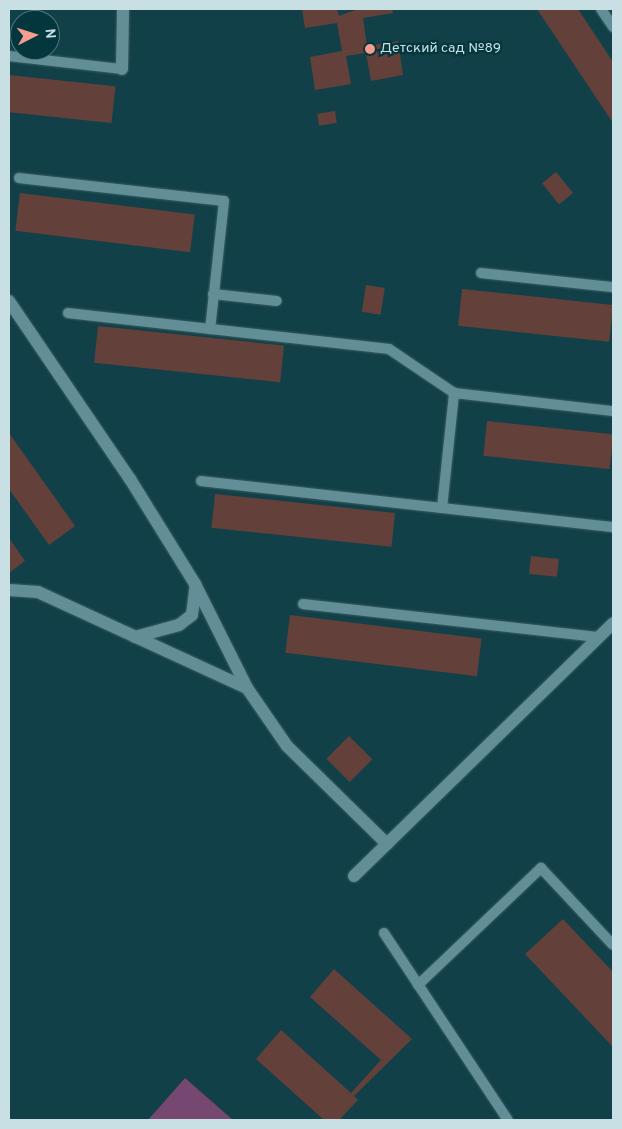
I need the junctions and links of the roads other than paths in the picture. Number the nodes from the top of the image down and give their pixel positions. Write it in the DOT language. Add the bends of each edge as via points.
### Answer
graph roads {
  1 [pos="123,9"];
  2 [pos="601,9"];
  3 [pos="613,27"];
  4 [pos="9,56"];
  5 [pos="122,69"];
  6 [pos="18,178"];
  7 [pos="481,273"];
  8 [pos="613,287"];
  9 [pos="213,294"];
  10 [pos="277,301"];
  11 [pos="9,302"];
  12 [pos="68,313"];
  13 [pos="210,329"];
  14 [pos="454,393"];
  15 [pos="613,411"];
  16 [pos="201,481"];
  17 [pos="442,508"];
  18 [pos="613,527"];
  19 [pos="195,584"];
  20 [pos="9,590"];
  21 [pos="303,604"];
  22 [pos="613,623"];
  23 [pos="134,637"];
  24 [pos="599,637"];
  25 [pos="247,688"];
  26 [pos="387,844"];
  27 [pos="354,876"];
  28 [pos="384,933"];
  29 [pos="613,945"];
  30 [pos="418,985"];
  31 [pos="508,1120"];
  1 -- 5 [label="street"];
  2 -- 3 [label="lane"];
  4 -- 5 [label="lane"];
  6 -- 9 [label="lane" via="224,201"];
  7 -- 8 [label="lane"];
  9 -- 10 [label="lane"];
  9 -- 13 [label="lane"];
  11 -- 19 [label="street"];
  12 -- 13 [label="lane"];
  13 -- 14 [label="lane" via="388,349"];
  14 -- 15 [label="lane"];
  14 -- 17 [label="lane"];
  16 -- 17 [label="lane"];
  17 -- 18 [label="lane"];
  19 -- 23 [label="street" via="192,615 179,625"];
  19 -- 25 [label="street"];
  20 -- 23 [label="street" via="38,592"];
  21 -- 24 [label="lane"];
  22 -- 24 [label="street"];
  23 -- 25 [label="street"];
  24 -- 26 [label="street"];
  25 -- 26 [label="street" via="287,746"];
  26 -- 27 [label="street"];
  28 -- 30 [label="lane"];
  29 -- 30 [label="lane" via="541,868"];
  30 -- 31 [label="lane"];
}
